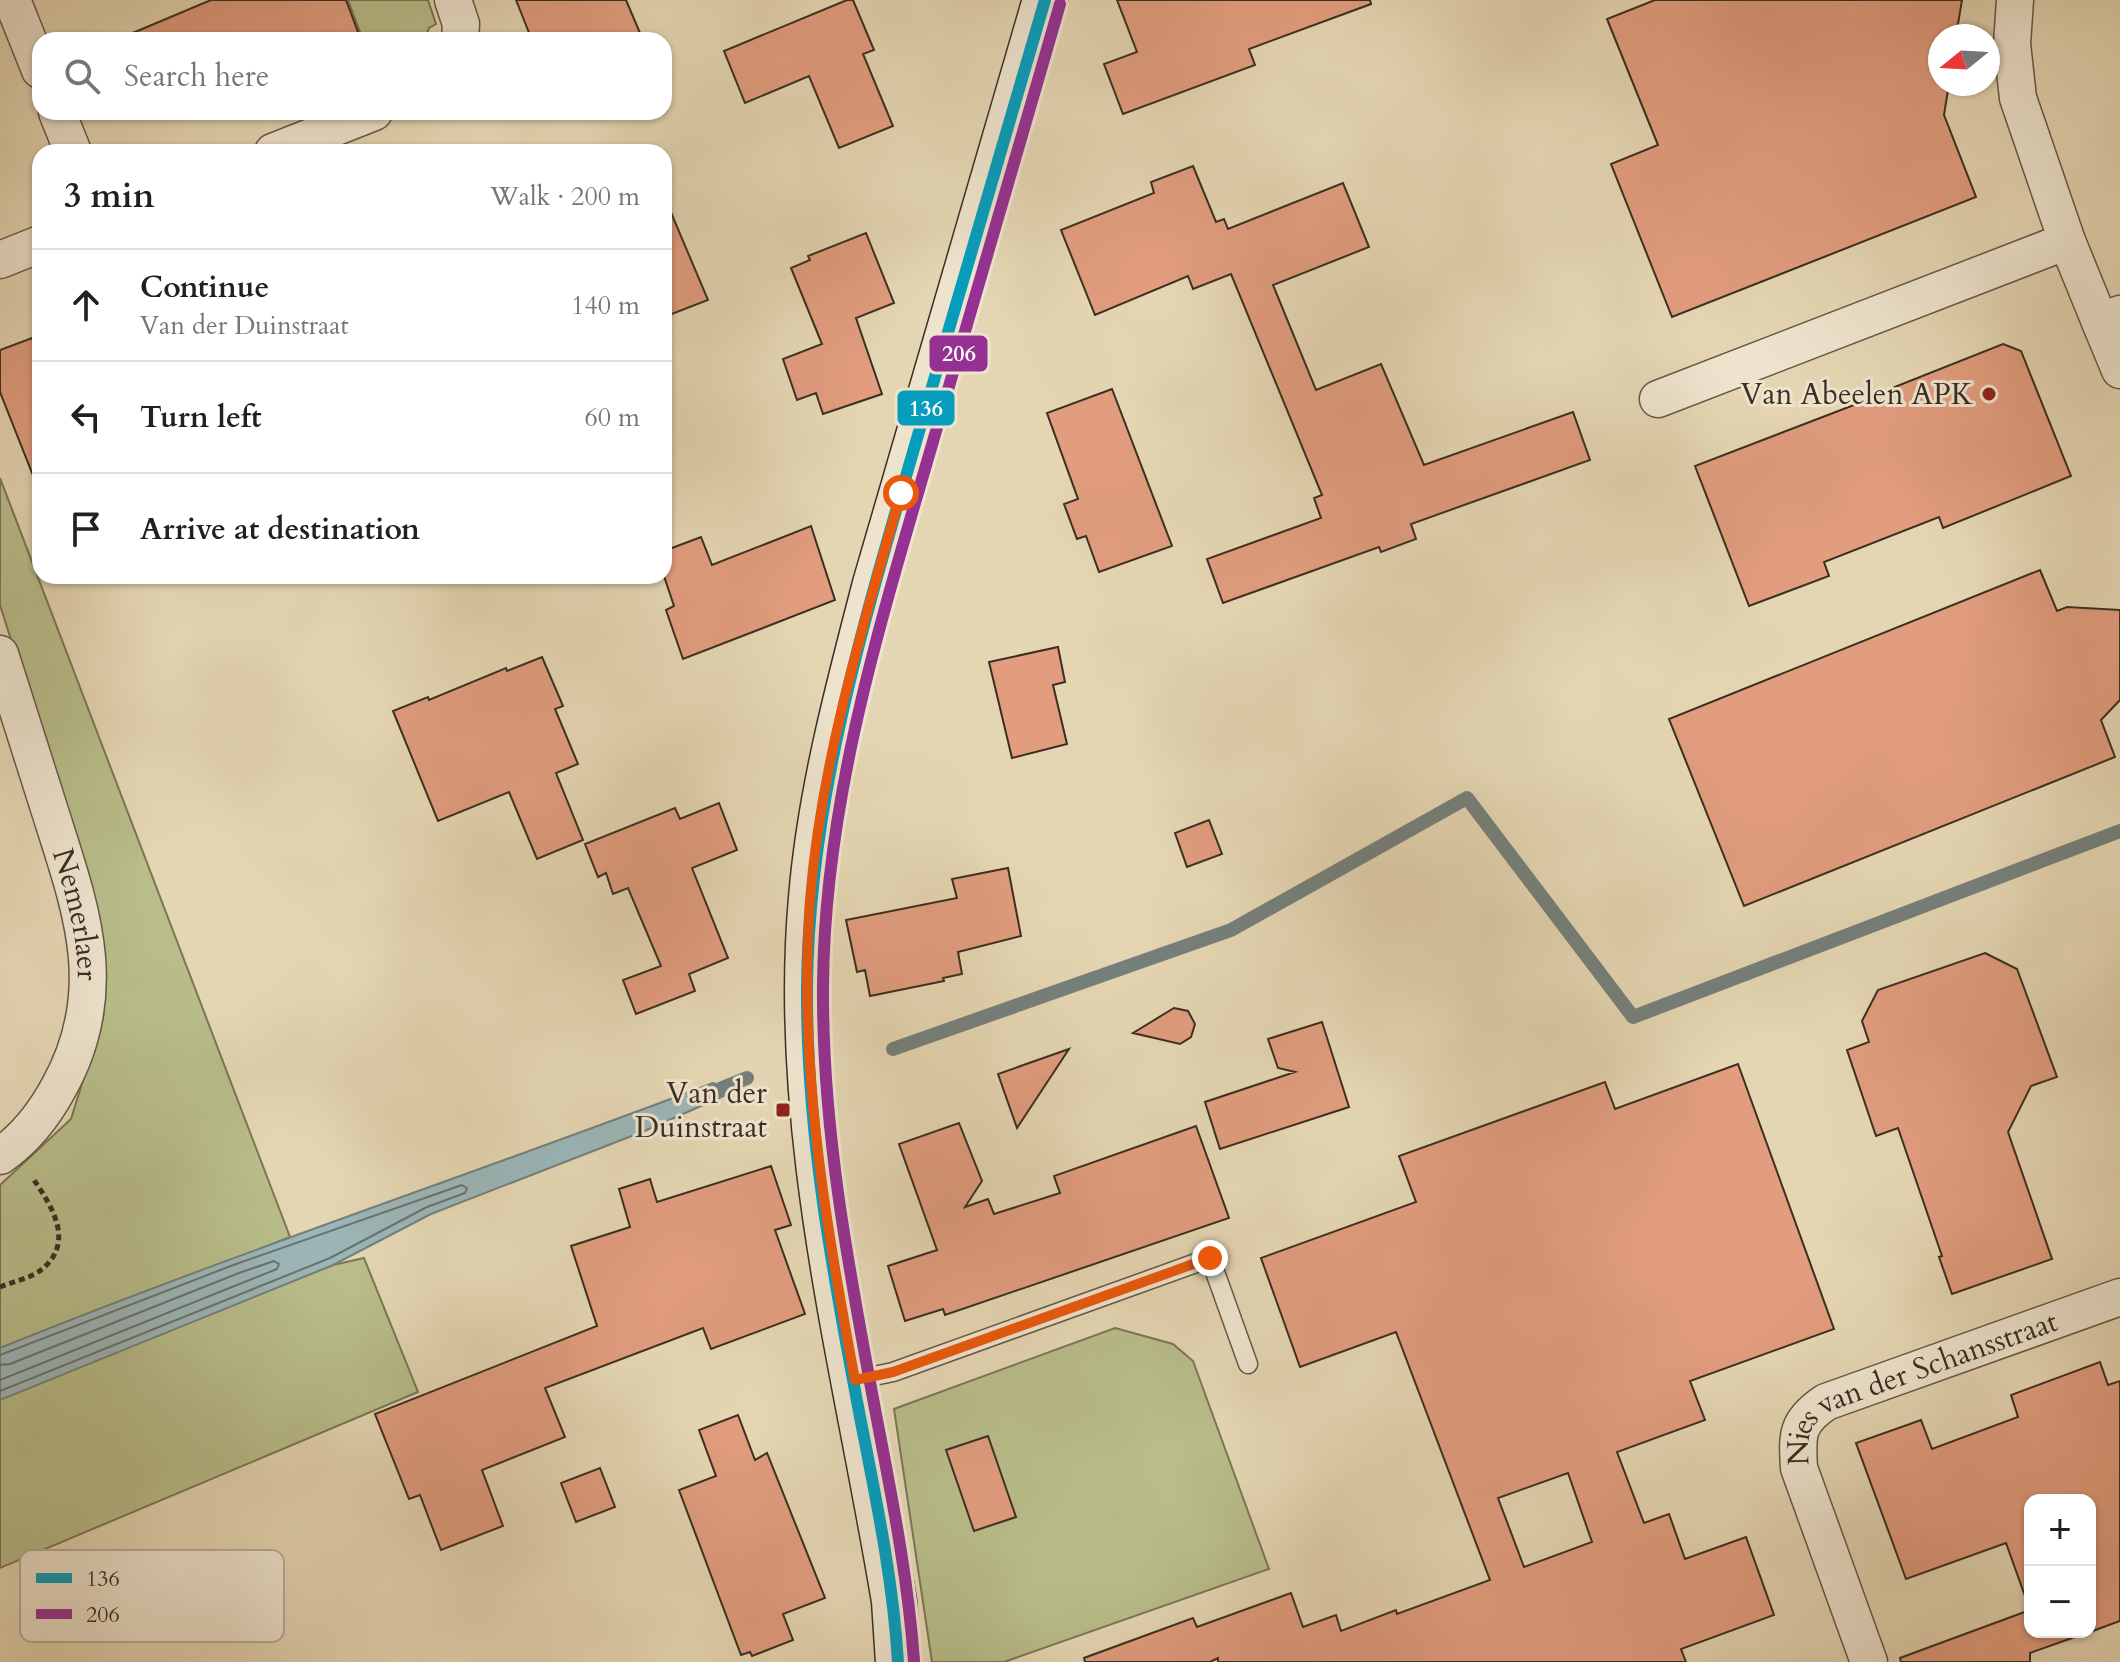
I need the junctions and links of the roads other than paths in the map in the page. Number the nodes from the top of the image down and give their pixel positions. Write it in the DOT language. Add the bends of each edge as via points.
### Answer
graph roads {
  1 [pos="12,0"];
  2 [pos="453,0"];
  3 [pos="1045,0"];
  4 [pos="2015,0"];
  5 [pos="460,32"];
  6 [pos="32,50"];
  7 [pos="60,120"];
  8 [pos="354,120"];
  9 [pos="70,144"];
  10 [pos="293,144"];
  11 [pos="2067,241"];
  12 [pos="32,247"];
  13 [pos="0,260"];
  14 [pos="2110,318"];
  15 [pos="2120,370"];
  16 [pos="1658,399"];
  17 [pos="0,654"];
  18 [pos="6,1151"];
  19 [pos="2120,1297"];
  20 [pos="1248,1364"];
  21 [pos="855,1380"];
  22 [pos="898,1662"];
  23 [pos="1869,1662"];
  1 -- 6 [label="street"];
  2 -- 5 [label="street"];
  3 -- 21 [label="street" via="875,584 830,762 819,833 810,913 811,1107"];
  4 -- 11 [label="street" via="2012,44 2018,98"];
  7 -- 9 [label="street"];
  8 -- 10 [label="street"];
  11 -- 14 [label="street"];
  11 -- 16 [label="street"];
  12 -- 13 [label="street"];
  14 -- 15 [label="street"];
  17 -- 18 [label="street, Nemerlaer" via="84,926 89,990 82,1033 66,1074 45,1112"];
  19 -- 23 [label="street, Nies van der Schansstraat" via="1826,1402 1807,1415 1797,1437 1799,1468"];
  20 -- 21 [label="lane" via="1210,1258 893,1372"];
  21 -- 22 [label="street" via="894,1601"];
}
